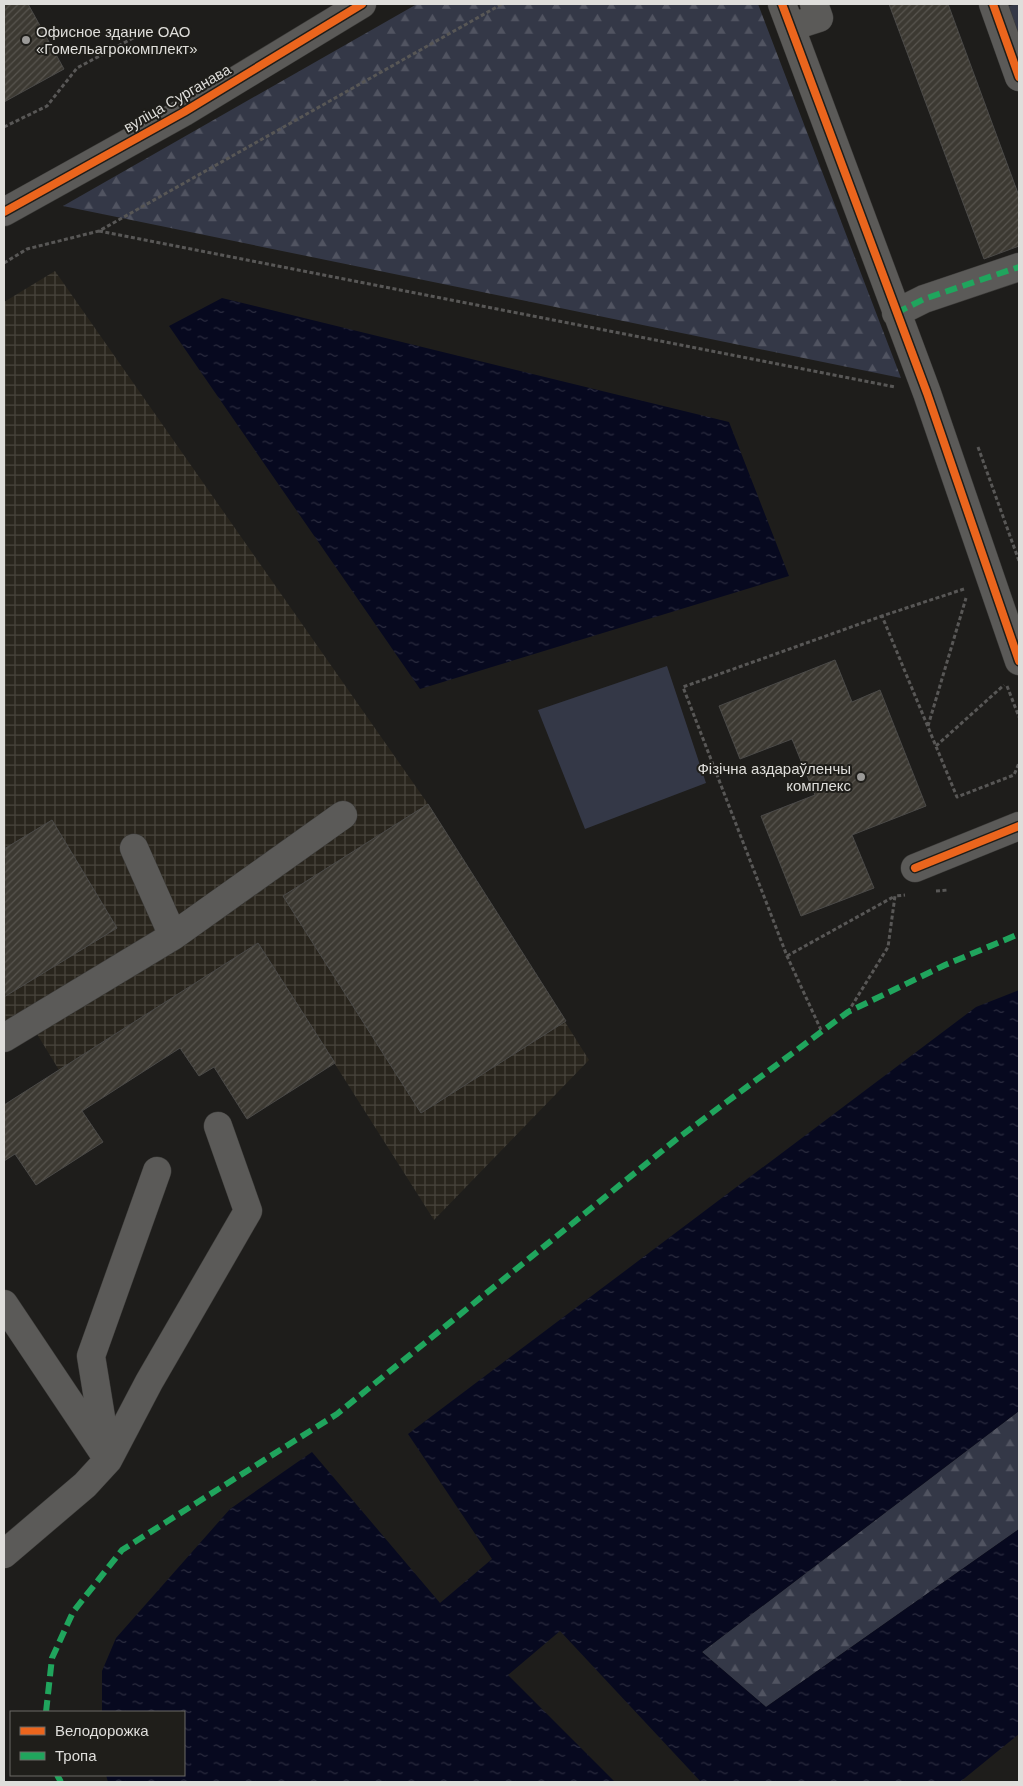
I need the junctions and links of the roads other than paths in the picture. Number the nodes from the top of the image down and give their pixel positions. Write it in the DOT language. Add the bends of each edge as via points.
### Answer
graph roads {
  1 [pos="362,4"];
  2 [pos="814,4"];
  3 [pos="994,4"];
  4 [pos="786,15"];
  5 [pos="1019,77"];
  6 [pos="4,212"];
  7 [pos="1019,267"];
  8 [pos="896,313"];
  9 [pos="1019,659"];
  10 [pos="343,815"];
  11 [pos="1019,826"];
  12 [pos="134,848"];
  13 [pos="914,881"];
  14 [pos="174,936"];
  15 [pos="4,1038"];
  16 [pos="218,1126"];
  17 [pos="157,1171"];
  18 [pos="4,1304"];
  19 [pos="108,1460"];
  20 [pos="4,1554"];
  1 -- 6 [label="street, вуліца Сурганава" via="184,112"];
  2 -- 4 [label="street" via="818,18"];
  3 -- 5 [label="street"];
  4 -- 8 [label="street"];
  7 -- 8 [label="street" via="924,299"];
  8 -- 9 [label="street"];
  10 -- 14 [label="street"];
  11 -- 13 [label="street"];
  12 -- 14 [label="street"];
  14 -- 15 [label="street"];
  16 -- 19 [label="street" via="248,1211"];
  17 -- 19 [label="street" via="91,1356"];
  18 -- 19 [label="street"];
  19 -- 20 [label="street" via="85,1485"];
}
